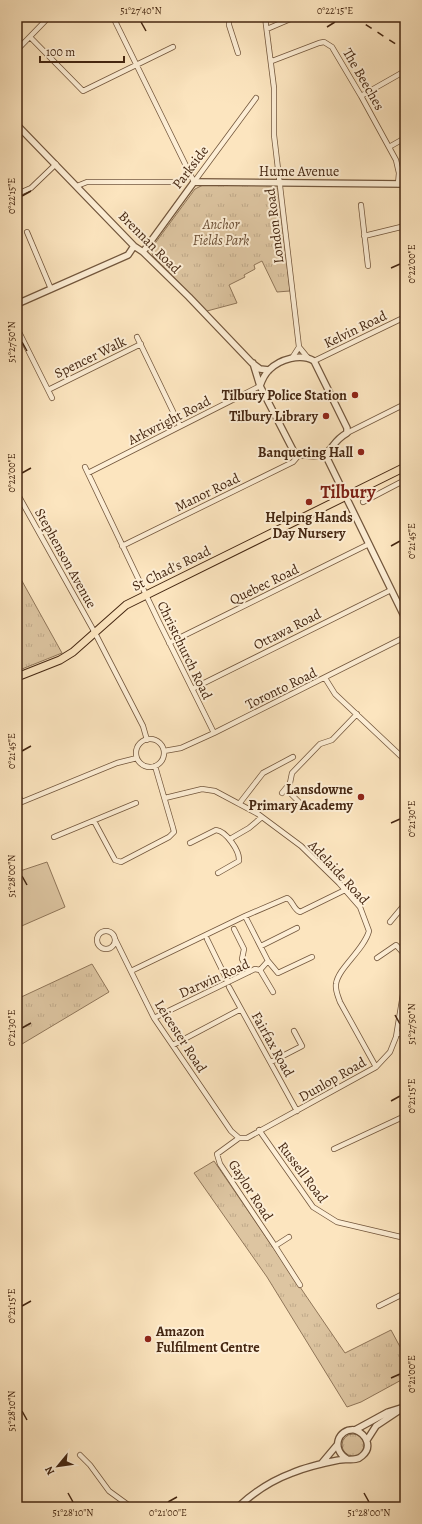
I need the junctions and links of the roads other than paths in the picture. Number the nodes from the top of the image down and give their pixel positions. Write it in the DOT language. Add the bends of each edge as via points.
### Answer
graph roads {
  1 [pos="49,17"];
  2 [pos="113,17"];
  3 [pos="230,17"];
  4 [pos="265,17"];
  5 [pos="295,17"];
  6 [pos="267,29"];
  7 [pos="30,37"];
  8 [pos="173,47"];
  9 [pos="17,50"];
  10 [pos="238,53"];
  11 [pos="272,61"];
  12 [pos="136,65"];
  13 [pos="405,71"];
  14 [pos="361,96"];
  15 [pos="256,98"];
  16 [pos="17,125"];
  17 [pos="405,138"];
  18 [pos="389,147"];
  19 [pos="56,164"];
  20 [pos="181,182"];
  21 [pos="194,182"];
  22 [pos="280,184"];
  23 [pos="398,184"];
  24 [pos="405,184"];
  25 [pos="77,186"];
  26 [pos="17,194"];
  27 [pos="361,205"];
  28 [pos="405,226"];
  29 [pos="27,232"];
  30 [pos="364,236"];
  31 [pos="134,246"];
  32 [pos="144,252"];
  33 [pos="368,266"];
  34 [pos="50,289"];
  35 [pos="17,304"];
  36 [pos="405,317"];
  37 [pos="17,328"];
  38 [pos="137,337"];
  39 [pos="141,344"];
  40 [pos="299,347"];
  41 [pos="292,358"];
  42 [pos="308,358"];
  43 [pos="314,361"];
  44 [pos="252,363"];
  45 [pos="269,370"];
  46 [pos="260,386"];
  47 [pos="48,390"];
  48 [pos="52,398"];
  49 [pos="405,404"];
  50 [pos="180,426"];
  51 [pos="347,433"];
  52 [pos="325,454"];
  53 [pos="299,455"];
  54 [pos="85,467"];
  55 [pos="405,467"];
  56 [pos="88,473"];
  57 [pos="405,480"];
  58 [pos="17,493"];
  59 [pos="346,496"];
  60 [pos="363,502"];
  61 [pos="369,544"];
  62 [pos="122,546"];
  63 [pos="391,590"];
  64 [pos="146,595"];
  65 [pos="405,618"];
  66 [pos="95,633"];
  67 [pos="405,637"];
  68 [pos="169,643"];
  69 [pos="17,677"];
  70 [pos="325,678"];
  71 [pos="192,689"];
  72 [pos="357,714"];
  73 [pos="214,733"];
  74 [pos="147,740"];
  75 [pos="164,751"];
  76 [pos="293,757"];
  77 [pos="137,758"];
  78 [pos="405,760"];
  79 [pos="155,766"];
  80 [pos="286,789"];
  81 [pos="17,791"];
  82 [pos="282,793"];
  83 [pos="165,798"];
  84 [pos="19,803"];
  85 [pos="136,803"];
  86 [pos="239,804"];
  87 [pos="302,805"];
  88 [pos="262,817"];
  89 [pos="94,821"];
  90 [pos="54,837"];
  91 [pos="230,839"];
  92 [pos="190,843"];
  93 [pos="218,873"];
  94 [pos="345,890"];
  95 [pos="405,904"];
  96 [pos="245,916"];
  97 [pos="390,922"];
  98 [pos="297,928"];
  99 [pos="234,929"];
  100 [pos="114,939"];
  101 [pos="207,939"];
  102 [pos="261,946"];
  103 [pos="405,955"];
  104 [pos="312,957"];
  105 [pos="377,958"];
  106 [pos="268,962"];
  107 [pos="260,970"];
  108 [pos="131,971"];
  109 [pos="249,972"];
  110 [pos="405,982"];
  111 [pos="229,984"];
  112 [pos="273,992"];
  113 [pos="241,1009"];
  114 [pos="154,1018"];
  115 [pos="294,1031"];
  116 [pos="397,1033"];
  117 [pos="405,1035"];
  118 [pos="173,1045"];
  119 [pos="271,1062"];
  120 [pos="376,1067"];
  121 [pos="297,1111"];
  122 [pos="405,1116"];
  123 [pos="259,1130"];
  124 [pos="239,1138"];
  125 [pos="334,1150"];
  126 [pos="289,1237"];
  127 [pos="405,1238"];
  128 [pos="275,1246"];
  129 [pos="300,1285"];
  130 [pos="405,1293"];
  131 [pos="379,1306"];
  132 [pos="404,1407"];
  133 [pos="355,1430"];
  134 [pos="367,1440"];
  135 [pos="337,1445"];
  136 [pos="80,1455"];
  137 [pos="347,1459"];
  138 [pos="321,1465"];
  139 [pos="131,1507"];
  140 [pos="238,1507"];
  1 -- 7 [label="street"];
  2 -- 12 [label="street"];
  3 -- 10 [label="street" via="229,26"];
  4 -- 6 [label="street, London Road"];
  5 -- 6 [label="street"];
  6 -- 11 [label="street, London Road"];
  7 -- 9 [label="street"];
  7 -- 12 [label="street" via="83,91"];
  8 -- 12 [label="street"];
  11 -- 14 [label="street, The Beeches" via="318,43 328,44 335,50"];
  11 -- 22 [label="street, London Road" via="272,118"];
  12 -- 21 [label="street"];
  13 -- 14 [label="street"];
  14 -- 18 [label="street, The Beeches"];
  15 -- 21 [label="street, Parkside"];
  16 -- 19 [label="street, Brennan Road"];
  17 -- 18 [label="street"];
  18 -- 23 [label="street, The Beeches" via="396,160"];
  19 -- 25 [label="street, Brennan Road"];
  19 -- 26 [label="street" via="32,188"];
  20 -- 25 [label="street" via="87,182"];
  21 -- 22 [label="street, Hume Avenue"];
  21 -- 32 [label="street, Parkside"];
  22 -- 23 [label="street, Hume Avenue"];
  22 -- 40 [label="street, London Road"];
  23 -- 24 [label="street, Hume Avenue"];
  25 -- 31 [label="street, Brennan Road"];
  27 -- 30 [label="street"];
  28 -- 30 [label="street"];
  29 -- 34 [label="street"];
  30 -- 33 [label="street"];
  31 -- 32 [label="street, Brennan Road"];
  31 -- 34 [label="street" via="128,255"];
  32 -- 44 [label="street, Brennan Road"];
  34 -- 35 [label="street"];
  36 -- 43 [label="street, Kelvin Road"];
  37 -- 47 [label="street, Spencer Walk"];
  38 -- 39 [label="street, Spencer Walk"];
  39 -- 47 [label="street, Spencer Walk"];
  39 -- 50 [label="street, Spencer Walk"];
  40 -- 41 [label="street"];
  40 -- 42 [label="street"];
  41 -- 42 [label="street"];
  41 -- 45 [label="street"];
  42 -- 43 [label="street"];
  43 -- 51 [label="street" via="347,428"];
  44 -- 45 [label="street, Brennan Road" via="260,369"];
  44 -- 46 [label="street"];
  45 -- 46 [label="street"];
  46 -- 50 [label="street, Arkwright Road"];
  46 -- 53 [label="street" via="294,452"];
  47 -- 48 [label="street, Spencer Walk"];
  49 -- 51 [label="street"];
  50 -- 56 [label="street, Arkwright Road"];
  51 -- 52 [label="street" via="336,439 332,448"];
  52 -- 53 [label="street"];
  52 -- 59 [label="street"];
  53 -- 62 [label="street, Manor Road" via="293,462"];
  54 -- 56 [label="street, Christchurch Road"];
  55 -- 59 [label="main road, St Chad's Road"];
  56 -- 62 [label="street, Christchurch Road"];
  57 -- 60 [label="street"];
  58 -- 66 [label="street, Stephenson Avenue"];
  59 -- 61 [label="street"];
  59 -- 64 [label="main road, St Chad's Road"];
  61 -- 63 [label="street"];
  61 -- 68 [label="street, Quebec Road"];
  62 -- 64 [label="street, Christchurch Road"];
  63 -- 65 [label="street"];
  63 -- 71 [label="street, Ottawa Road"];
  64 -- 66 [label="main road, St Chad's Road" via="126,605"];
  64 -- 68 [label="street, Christchurch Road"];
  66 -- 69 [label="main road, St Chad's Road" via="60,660"];
  66 -- 74 [label="street, Stephenson Avenue" via="143,726"];
  67 -- 70 [label="street, Toronto Road"];
  68 -- 71 [label="street, Christchurch Road"];
  70 -- 72 [label="street" via="335,694"];
  70 -- 73 [label="street, Toronto Road"];
  71 -- 73 [label="street, Christchurch Road"];
  72 -- 78 [label="street"];
  72 -- 80 [label="street" via="332,740 320,744 296,768"];
  73 -- 75 [label="street, Toronto Road" via="182,748"];
  74 -- 75 [label="street" via="155,740"];
  74 -- 77 [label="street" via="137,748"];
  75 -- 79 [label="street" via="162,760"];
  76 -- 86 [label="street" via="263,773"];
  77 -- 79 [label="street" via="143,766"];
  77 -- 84 [label="street" via="117,763"];
  79 -- 83 [label="street"];
  80 -- 82 [label="street"];
  80 -- 87 [label="street"];
  81 -- 84 [label="street"];
  83 -- 86 [label="street, Adelaide Road" via="202,789 215,791"];
  83 -- 89 [label="street" via="174,832 126,861 115,860"];
  85 -- 89 [label="street"];
  86 -- 88 [label="street, Adelaide Road"];
  88 -- 91 [label="street"];
  88 -- 94 [label="street, Adelaide Road" via="301,846"];
  89 -- 90 [label="street"];
  91 -- 92 [label="street" via="216,830"];
  91 -- 93 [label="street" via="239,861"];
  94 -- 96 [label="street" via="300,912 287,898"];
  94 -- 120 [label="street, Adelaide Road" via="360,907 370,930 361,948 338,978 336,991"];
  95 -- 97 [label="street"];
  96 -- 102 [label="street"];
  96 -- 108 [label="street"];
  98 -- 102 [label="street"];
  99 -- 109 [label="street" via="244,949 242,959"];
  100 -- 108 [label="street, Leicester Road"];
  101 -- 111 [label="street, Fairfax Road"];
  102 -- 106 [label="street"];
  103 -- 105 [label="street" via="396,945"];
  104 -- 106 [label="street" via="278,973"];
  106 -- 107 [label="street"];
  107 -- 109 [label="street, Darwin Road"];
  107 -- 112 [label="street, Darwin Road"];
  108 -- 114 [label="street, Leicester Road"];
  109 -- 111 [label="street, Darwin Road"];
  110 -- 116 [label="street, Dunlop Road"];
  111 -- 113 [label="street, Fairfax Road"];
  111 -- 114 [label="street, Darwin Road"];
  113 -- 118 [label="street"];
  113 -- 119 [label="street, Fairfax Road"];
  114 -- 118 [label="street, Leicester Road"];
  115 -- 119 [label="street" via="302,1046"];
  116 -- 117 [label="street"];
  116 -- 120 [label="street, Dunlop Road" via="390,1052"];
  118 -- 124 [label="street, Leicester Road" via="231,1131"];
  119 -- 121 [label="street, Fairfax Road"];
  120 -- 121 [label="street, Dunlop Road"];
  121 -- 123 [label="street, Dunlop Road"];
  122 -- 125 [label="street"];
  123 -- 124 [label="street, Dunlop Road" via="243,1139"];
  123 -- 127 [label="street, Russell Road" via="313,1207 336,1222"];
  124 -- 128 [label="street, Gaylor Road" via="217,1154 220,1164"];
  126 -- 128 [label="street"];
  128 -- 129 [label="street"];
  130 -- 131 [label="street"];
  132 -- 133 [label="street" via="388,1412"];
  132 -- 134 [label="street" via="376,1426"];
  133 -- 134 [label="street"];
  133 -- 135 [label="street" via="342,1433"];
  134 -- 137 [label="street" via="367,1450 363,1456 356,1460"];
  135 -- 137 [label="street" via="340,1453"];
  135 -- 138 [label="street"];
  136 -- 139 [label="street" via="109,1491"];
  137 -- 138 [label="street"];
  138 -- 140 [label="street" via="292,1473"];
}
